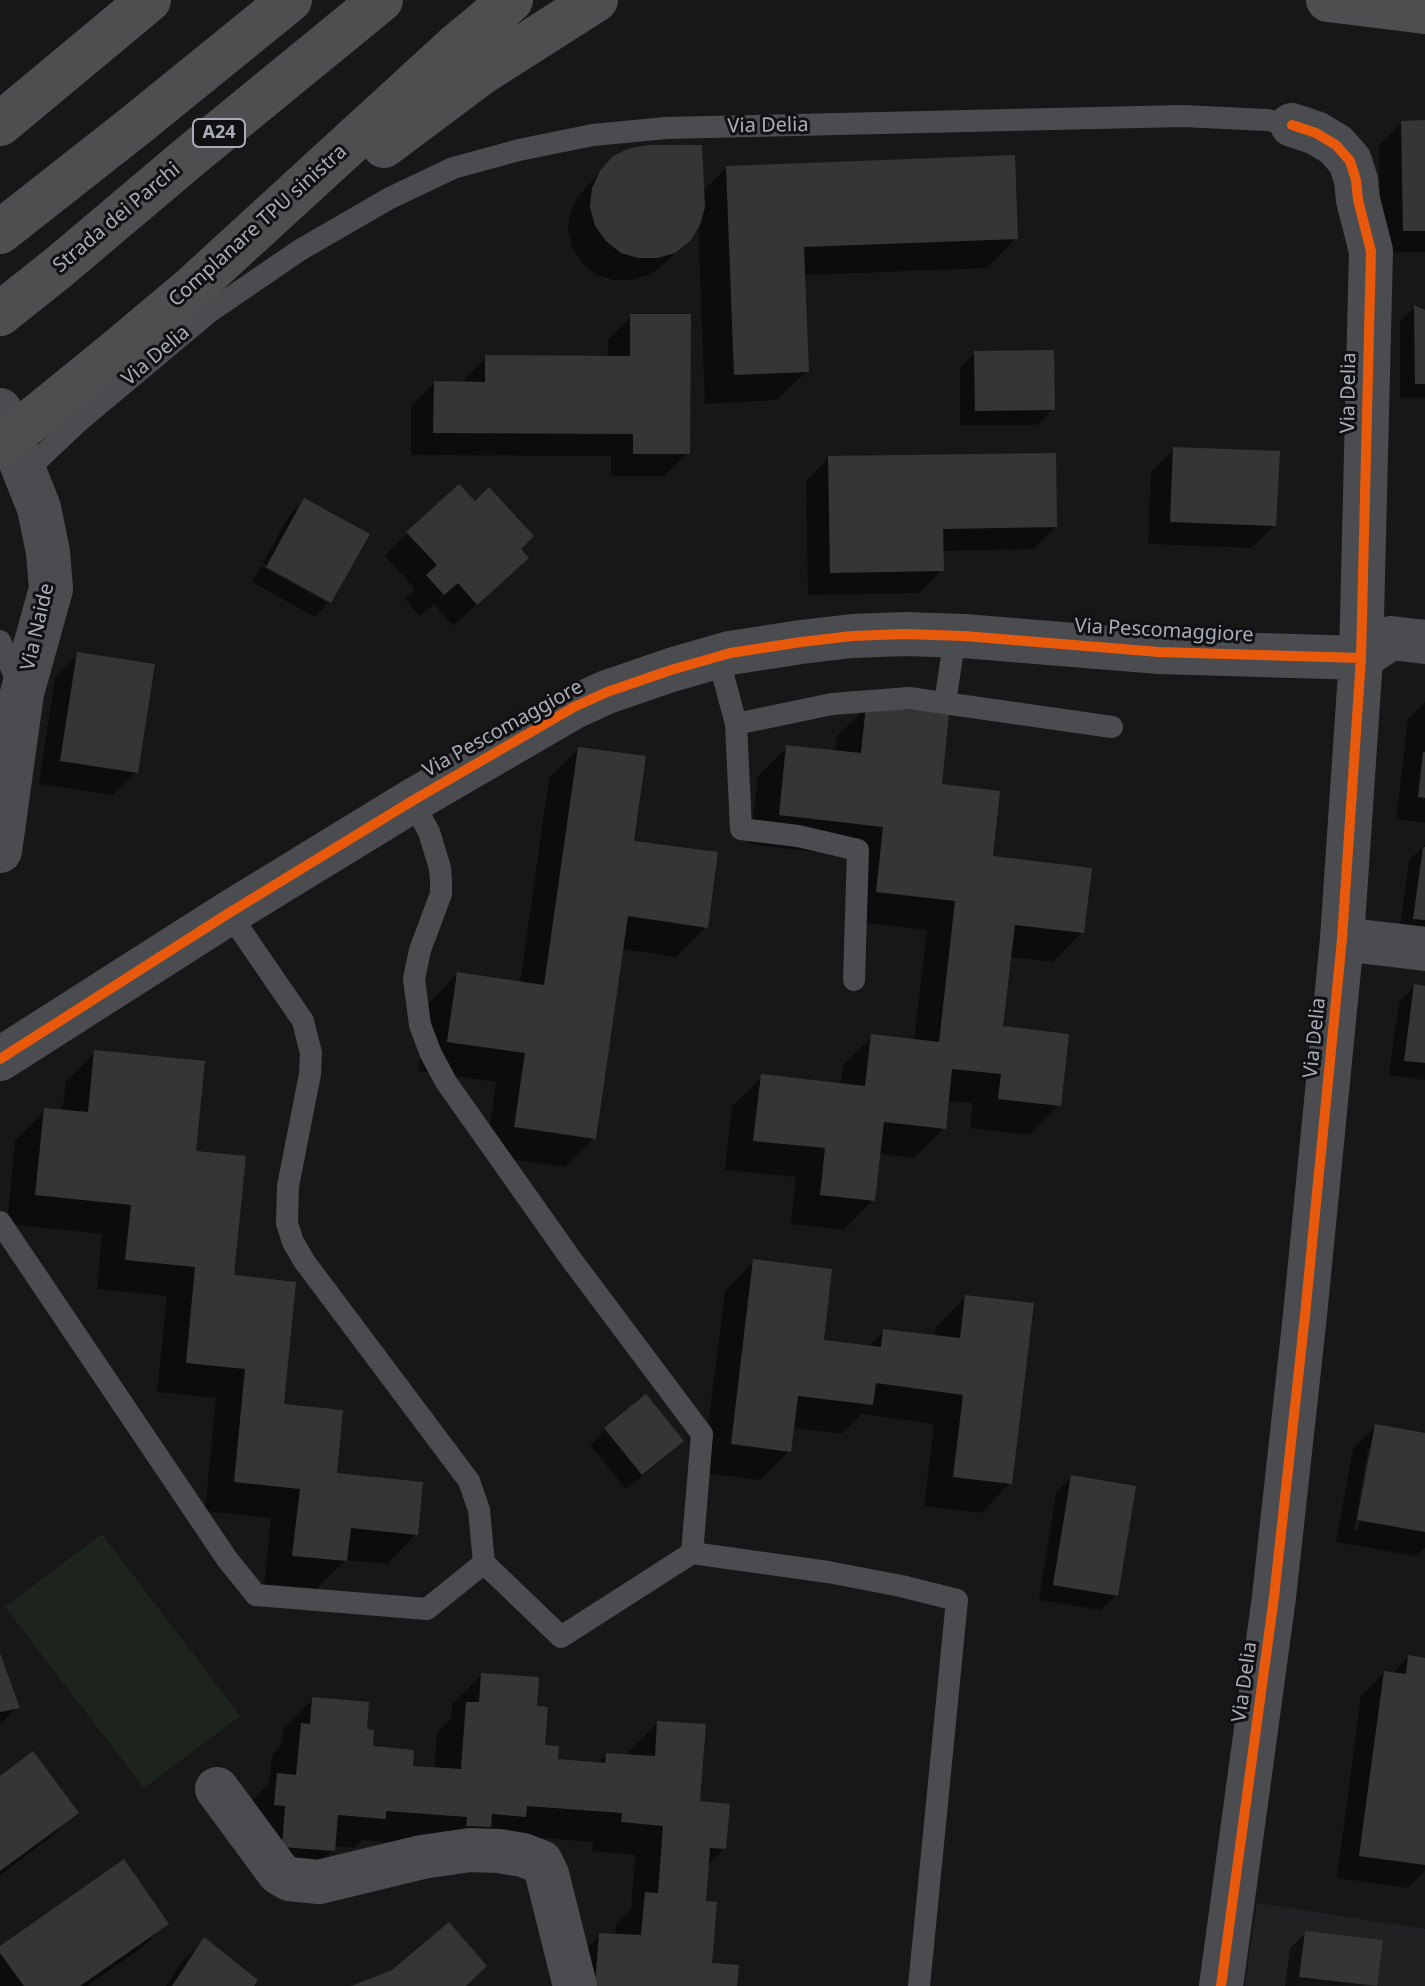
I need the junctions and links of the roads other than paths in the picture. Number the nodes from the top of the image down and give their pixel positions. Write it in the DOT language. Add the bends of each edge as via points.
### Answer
graph roads {
  1 [pos="149,0"];
  2 [pos="290,0"];
  3 [pos="381,0"];
  4 [pos="511,0"];
  5 [pos="1328,0"];
  6 [pos="596,3"];
  7 [pos="1425,12"];
  8 [pos="0,124"];
  9 [pos="1292,125"];
  10 [pos="15,220"];
  11 [pos="193,287"];
  12 [pos="0,314"];
  13 [pos="0,410"];
  14 [pos="13,459"];
  15 [pos="955,636"];
  16 [pos="0,641"];
  17 [pos="1425,642"];
  18 [pos="718,656"];
  19 [pos="1361,658"];
  20 [pos="22,693"];
  21 [pos="945,703"];
  22 [pos="736,724"];
  23 [pos="1112,727"];
  24 [pos="412,801"];
  25 [pos="0,851"];
  26 [pos="229,913"];
  27 [pos="1342,939"];
  28 [pos="1425,949"];
  29 [pos="854,980"];
  30 [pos="5,1044"];
  31 [pos="0,1222"];
  32 [pos="692,1553"];
  33 [pos="484,1563"];
  34 [pos="217,1789"];
  35 [pos="575,1986"];
  36 [pos="919,1986"];
  37 [pos="1221,1986"];
  1 -- 8 [label="highway"];
  2 -- 10 [label="highway"];
  3 -- 12 [label="highway, Strada dei Parchi / A24"];
  4 -- 11 [label="highway, Complanare TPU sinistra"];
  5 -- 7 [label="highway"];
  6 -- 11 [label="highway" via="483,72"];
  9 -- 14 [label="lane, Via Delia" via="1182,116 666,128 519,150 453,168 300,250 208,313 79,421"];
  9 -- 19 [label="street, Via Delia" via="1336,145 1350,161 1371,251"];
  11 -- 14 [label="highway, Complanare TPU sinistra, bridge" via="112,355"];
  13 -- 14 [label="street, Via Naide"];
  14 -- 20 [label="street, Via Naide" via="39,508 51,589"];
  15 -- 18 [label="street, Via Pescomaggiore" via="852,636"];
  15 -- 19 [label="street, Via Pescomaggiore" via="1159,652"];
  15 -- 21 [label="lane"];
  16 -- 20 [label="lane"];
  17 -- 19 [label="street" via="1391,638"];
  18 -- 22 [label="lane"];
  18 -- 24 [label="street, Via Pescomaggiore" via="637,680 574,707"];
  19 -- 27 [label="street, Via Delia"];
  20 -- 25 [label="street, Via Naide"];
  21 -- 22 [label="lane" via="909,698 832,704"];
  21 -- 23 [label="lane"];
  22 -- 29 [label="lane" via="741,829 858,850"];
  24 -- 26 [label="street, Via Pescomaggiore"];
  24 -- 32 [label="lane" via="432,840 441,881 414,979 420,1025 455,1095 702,1434"];
  26 -- 30 [label="street, Via Pescomaggiore"];
  26 -- 33 [label="lane" via="308,1034 310,1074 288,1186 287,1223 293,1242 469,1481 479,1510"];
  27 -- 28 [label="street"];
  27 -- 37 [label="street, Via Delia" via="1274,1597"];
  31 -- 33 [label="lane" via="256,1595 427,1609"];
  32 -- 33 [label="lane" via="561,1637"];
  32 -- 36 [label="lane" via="828,1572 957,1600"];
  34 -- 35 [label="street" via="279,1873 289,1879 319,1882 470,1850 541,1862"];
}
